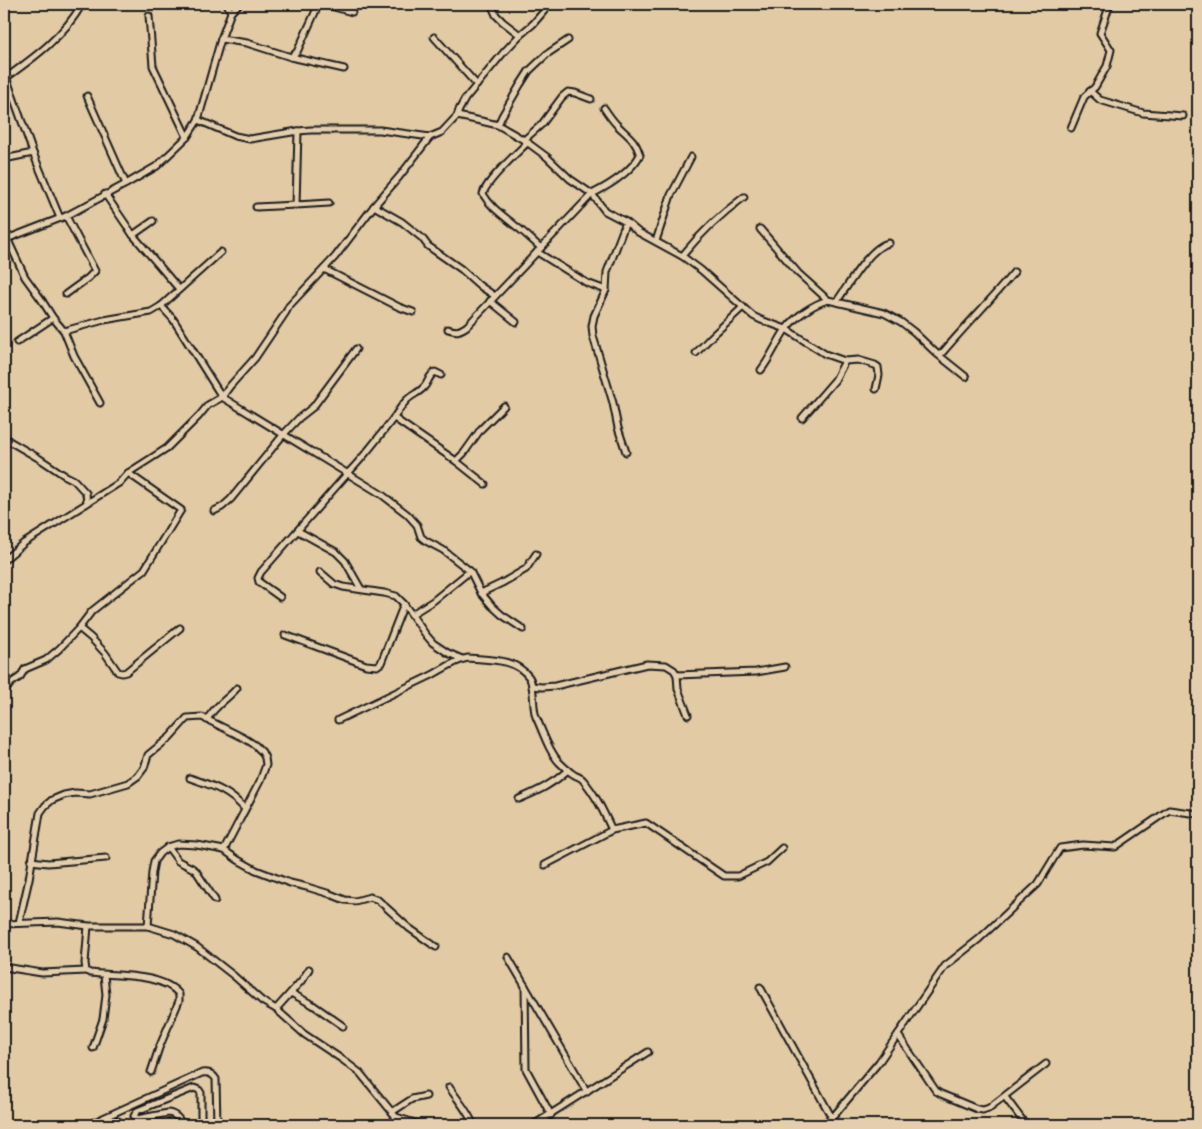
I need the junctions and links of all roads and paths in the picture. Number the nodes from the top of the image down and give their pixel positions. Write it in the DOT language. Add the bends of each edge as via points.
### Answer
graph roads {
  1 [pos="82,4"];
  2 [pos="227,4"];
  3 [pos="239,4"];
  4 [pos="321,4"];
  5 [pos="491,4"];
  6 [pos="550,4"];
  7 [pos="1110,4"];
  8 [pos="231,12"];
  9 [pos="352,12"];
  10 [pos="149,16"];
  11 [pos="520,34"];
  12 [pos="434,37"];
  13 [pos="221,38"];
  14 [pos="568,40"];
  15 [pos="291,57"];
  16 [pos="344,70"];
  17 [pos="5,73"];
  18 [pos="477,85"];
  19 [pos="1090,91"];
  20 [pos="88,96"];
  21 [pos="590,100"];
  22 [pos="604,108"];
  23 [pos="457,116"];
  24 [pos="1184,116"];
  25 [pos="198,120"];
  26 [pos="498,125"];
  27 [pos="1071,128"];
  28 [pos="298,131"];
  29 [pos="187,137"];
  30 [pos="430,137"];
  31 [pos="526,141"];
  32 [pos="33,153"];
  33 [pos="691,156"];
  34 [pos="4,159"];
  35 [pos="126,184"];
  36 [pos="105,194"];
  37 [pos="592,194"];
  38 [pos="744,197"];
  39 [pos="329,203"];
  40 [pos="296,205"];
  41 [pos="374,206"];
  42 [pos="256,207"];
  43 [pos="66,216"];
  44 [pos="60,218"];
  45 [pos="153,221"];
  46 [pos="626,222"];
  47 [pos="760,229"];
  48 [pos="133,235"];
  49 [pos="5,239"];
  50 [pos="656,241"];
  51 [pos="890,243"];
  52 [pos="539,250"];
  53 [pos="221,252"];
  54 [pos="682,256"];
  55 [pos="324,269"];
  56 [pos="1014,272"];
  57 [pos="179,289"];
  58 [pos="606,290"];
  59 [pos="66,294"];
  60 [pos="495,296"];
  61 [pos="828,300"];
  62 [pos="490,301"];
  63 [pos="837,301"];
  64 [pos="161,306"];
  65 [pos="742,306"];
  66 [pos="413,312"];
  67 [pos="53,318"];
  68 [pos="516,322"];
  69 [pos="448,329"];
  70 [pos="786,329"];
  71 [pos="64,331"];
  72 [pos="17,342"];
  73 [pos="356,349"];
  74 [pos="696,353"];
  75 [pos="939,355"];
  76 [pos="845,360"];
  77 [pos="761,370"];
  78 [pos="441,375"];
  79 [pos="966,376"];
  80 [pos="876,389"];
  81 [pos="222,397"];
  82 [pos="100,403"];
  83 [pos="504,406"];
  84 [pos="394,418"];
  85 [pos="802,418"];
  86 [pos="283,435"];
  87 [pos="4,438"];
  88 [pos="626,452"];
  89 [pos="456,461"];
  90 [pos="128,473"];
  91 [pos="348,474"];
  92 [pos="485,484"];
  93 [pos="87,503"];
  94 [pos="214,511"];
  95 [pos="298,530"];
  96 [pos="536,554"];
  97 [pos="4,560"];
  98 [pos="320,572"];
  99 [pos="470,572"];
  100 [pos="361,589"];
  101 [pos="481,593"];
  102 [pos="280,597"];
  103 [pos="404,604"];
  104 [pos="412,614"];
  105 [pos="79,628"];
  106 [pos="180,628"];
  107 [pos="523,629"];
  108 [pos="285,634"];
  109 [pos="462,659"];
  110 [pos="785,667"];
  111 [pos="677,674"];
  112 [pos="4,683"];
  113 [pos="11,683"];
  114 [pos="532,686"];
  115 [pos="237,688"];
  116 [pos="4,693"];
  117 [pos="688,715"];
  118 [pos="207,720"];
  119 [pos="338,720"];
  120 [pos="568,770"];
  121 [pos="190,778"];
  122 [pos="519,799"];
  123 [pos="245,809"];
  124 [pos="1198,814"];
  125 [pos="612,830"];
  126 [pos="168,847"];
  127 [pos="782,848"];
  128 [pos="224,850"];
  129 [pos="106,858"];
  130 [pos="31,861"];
  131 [pos="544,865"];
  132 [pos="215,900"];
  133 [pos="19,923"];
  134 [pos="4,924"];
  135 [pos="88,926"];
  136 [pos="148,926"];
  137 [pos="436,947"];
  138 [pos="508,957"];
  139 [pos="4,967"];
  140 [pos="309,969"];
  141 [pos="86,970"];
  142 [pos="104,975"];
  143 [pos="525,986"];
  144 [pos="760,987"];
  145 [pos="291,993"];
  146 [pos="276,1009"];
  147 [pos="343,1026"];
  148 [pos="898,1036"];
  149 [pos="93,1048"];
  150 [pos="648,1052"];
  151 [pos="1046,1064"];
  152 [pos="151,1072"];
  153 [pos="449,1087"];
  154 [pos="587,1092"];
  155 [pos="426,1096"];
  156 [pos="1004,1097"];
  157 [pos="122,1109"];
  158 [pos="392,1112"];
  159 [pos="550,1115"];
  160 [pos="396,1117"];
  161 [pos="103,1118"];
  162 [pos="832,1118"];
  163 [pos="543,1120"];
  164 [pos="125,1124"];
  165 [pos="90,1125"];
  166 [pos="183,1125"];
  167 [pos="201,1125"];
  168 [pos="217,1125"];
  169 [pos="390,1125"];
  170 [pos="422,1125"];
  171 [pos="473,1125"];
  172 [pos="533,1125"];
  173 [pos="553,1125"];
  174 [pos="820,1125"];
  175 [pos="1026,1125"];
  1 -- 17 [label="street" via="44,50"];
  2 -- 8 [label="street"];
  3 -- 8 [label="street"];
  4 -- 9 [label="street"];
  4 -- 15 [label="street"];
  5 -- 11 [label="street" via="496,15"];
  6 -- 11 [label="street"];
  7 -- 19 [label="street" via="1100,34 1111,50 1107,66"];
  8 -- 13 [label="street"];
  10 -- 29 [label="street" via="154,66"];
  11 -- 18 [label="street"];
  12 -- 18 [label="street"];
  13 -- 15 [label="street"];
  13 -- 25 [label="street"];
  14 -- 26 [label="street" via="529,71"];
  15 -- 16 [label="street"];
  17 -- 32 [label="street"];
  18 -- 23 [label="street"];
  19 -- 24 [label="street" via="1100,100 1143,113"];
  19 -- 27 [label="street" via="1084,97"];
  20 -- 35 [label="street"];
  21 -- 31 [label="street" via="568,92"];
  22 -- 37 [label="street" via="632,138 640,155 610,184"];
  23 -- 26 [label="street"];
  23 -- 30 [label="street" via="442,132"];
  25 -- 28 [label="street" via="250,139"];
  25 -- 29 [label="street"];
  26 -- 31 [label="street"];
  28 -- 30 [label="street" via="380,130"];
  28 -- 40 [label="street"];
  29 -- 35 [label="street" via="157,166"];
  30 -- 41 [label="street"];
  31 -- 37 [label="street"];
  31 -- 52 [label="street" via="483,194"];
  32 -- 34 [label="street"];
  32 -- 44 [label="street"];
  33 -- 50 [label="street" via="671,195"];
  35 -- 36 [label="street"];
  36 -- 43 [label="street"];
  36 -- 48 [label="street"];
  37 -- 46 [label="street" via="605,211"];
  37 -- 52 [label="street"];
  38 -- 54 [label="street" via="717,219"];
  39 -- 40 [label="street"];
  40 -- 42 [label="street"];
  41 -- 55 [label="street"];
  41 -- 60 [label="street" via="402,222 428,246"];
  43 -- 44 [label="street"];
  43 -- 59 [label="street" via="95,271"];
  44 -- 49 [label="street"];
  45 -- 48 [label="street"];
  46 -- 50 [label="street"];
  46 -- 58 [label="street" via="607,272"];
  47 -- 61 [label="street" via="798,273"];
  48 -- 57 [label="street"];
  49 -- 67 [label="street" via="25,277"];
  50 -- 54 [label="street"];
  51 -- 63 [label="street" via="872,253"];
  52 -- 58 [label="street" via="587,283"];
  52 -- 60 [label="street"];
  53 -- 57 [label="street"];
  54 -- 65 [label="street"];
  55 -- 66 [label="street"];
  55 -- 81 [label="street" via="288,306 256,358"];
  56 -- 75 [label="street"];
  57 -- 64 [label="street"];
  58 -- 88 [label="street" via="594,316 593,336"];
  60 -- 62 [label="street"];
  61 -- 63 [label="street"];
  61 -- 70 [label="street" via="806,311"];
  62 -- 68 [label="street"];
  62 -- 69 [label="street" via="460,331"];
  63 -- 75 [label="street" via="884,313 901,322"];
  64 -- 71 [label="street" via="150,312"];
  64 -- 81 [label="street" via="173,319"];
  65 -- 70 [label="street" via="753,316"];
  65 -- 74 [label="street"];
  67 -- 71 [label="street"];
  67 -- 72 [label="street"];
  70 -- 76 [label="street" via="825,354"];
  70 -- 77 [label="street"];
  71 -- 82 [label="street"];
  73 -- 86 [label="street" via="313,407"];
  75 -- 79 [label="street"];
  76 -- 80 [label="street" via="858,360 878,368 880,374"];
  76 -- 85 [label="street" via="835,380"];
  78 -- 84 [label="street" via="432,373 426,386 406,400"];
  81 -- 86 [label="street"];
  81 -- 90 [label="street" via="208,405 167,448"];
  83 -- 89 [label="street"];
  84 -- 89 [label="street"];
  84 -- 91 [label="street"];
  86 -- 91 [label="street"];
  86 -- 94 [label="street" via="230,499"];
  87 -- 93 [label="street" via="74,480 86,493"];
  89 -- 92 [label="street"];
  90 -- 93 [label="street" via="119,483"];
  90 -- 105 [label="street" via="181,510 144,570 92,611"];
  91 -- 95 [label="street"];
  91 -- 99 [label="street" via="407,514 417,525 421,537"];
  93 -- 97 [label="street" via="24,543"];
  95 -- 100 [label="street" via="336,552"];
  95 -- 102 [label="street" via="258,578 263,586"];
  96 -- 101 [label="street" via="526,569"];
  98 -- 100 [label="street" via="334,584"];
  99 -- 101 [label="street"];
  99 -- 104 [label="street"];
  100 -- 103 [label="street" via="396,596"];
  101 -- 107 [label="street" via="502,615"];
  103 -- 104 [label="street"];
  103 -- 108 [label="street" via="388,648 377,666 366,665"];
  104 -- 109 [label="street" via="433,643"];
  105 -- 106 [label="street" via="122,674"];
  105 -- 113 [label="street" via="46,660 25,669"];
  109 -- 114 [label="street" via="509,662 530,678"];
  109 -- 119 [label="street"];
  110 -- 111 [label="street" via="756,672"];
  111 -- 114 [label="street" via="666,665 647,664 555,686"];
  111 -- 117 [label="street" via="678,690"];
  112 -- 113 [label="street"];
  113 -- 116 [label="street"];
  114 -- 120 [label="street" via="534,712 553,754"];
  115 -- 118 [label="street"];
  118 -- 123 [label="street" via="256,745 265,758 260,781"];
  118 -- 130 [label="street" via="198,716 187,718 148,755 144,768 128,783 52,800 40,813"];
  120 -- 122 [label="street" via="549,785"];
  120 -- 125 [label="street" via="582,778"];
  121 -- 123 [label="street" via="220,789"];
  123 -- 128 [label="street"];
  124 -- 148 [label="street" via="1169,810 1115,847 1083,845 1060,848 1038,884 945,966"];
  125 -- 127 [label="street" via="646,823 724,876 738,876 766,862"];
  125 -- 131 [label="street"];
  126 -- 128 [label="street" via="197,845"];
  126 -- 132 [label="street" via="178,861 196,871"];
  126 -- 136 [label="street" via="154,861"];
  128 -- 137 [label="street" via="256,870 290,884 352,902 374,897"];
  129 -- 130 [label="street" via="48,863"];
  130 -- 133 [label="street"];
  133 -- 134 [label="street"];
  133 -- 135 [label="street" via="58,922"];
  135 -- 136 [label="street"];
  135 -- 141 [label="street"];
  136 -- 146 [label="street" via="174,934 197,947"];
  138 -- 143 [label="street"];
  139 -- 141 [label="street" via="42,972"];
  140 -- 145 [label="street"];
  141 -- 142 [label="street"];
  142 -- 149 [label="street" via="103,1019"];
  142 -- 152 [label="street" via="150,979 169,985 179,994"];
  143 -- 154 [label="street"];
  143 -- 159 [label="street" via="526,1069"];
  144 -- 162 [label="street"];
  145 -- 146 [label="street"];
  145 -- 147 [label="street"];
  146 -- 158 [label="street" via="304,1034 360,1074"];
  148 -- 156 [label="street" via="941,1094 983,1110"];
  148 -- 162 [label="street"];
  150 -- 154 [label="street"];
  151 -- 156 [label="street"];
  153 -- 171 [label="street"];
  154 -- 159 [label="street"];
  155 -- 158 [label="street" via="412,1099"];
  156 -- 175 [label="street"];
  157 -- 161 [label="street"];
  157 -- 164 [label="street"];
  157 -- 168 [label="street" via="206,1072 216,1079"];
  158 -- 160 [label="street"];
  159 -- 163 [label="street"];
  160 -- 169 [label="street"];
  160 -- 170 [label="street"];
  161 -- 164 [label="street"];
  161 -- 165 [label="street"];
  162 -- 174 [label="street"];
  163 -- 172 [label="street"];
  163 -- 173 [label="street"];
  166 -- 167 [label="street" via="171,1113 137,1119 134,1115 194,1088 201,1093"];
}
